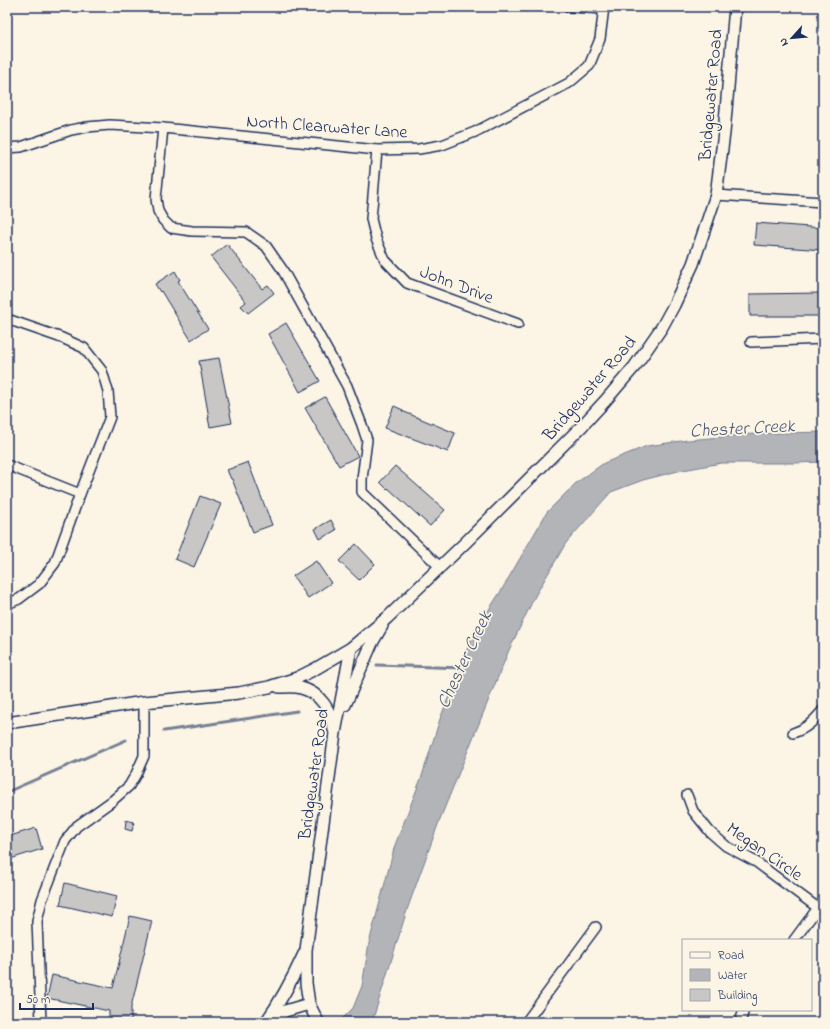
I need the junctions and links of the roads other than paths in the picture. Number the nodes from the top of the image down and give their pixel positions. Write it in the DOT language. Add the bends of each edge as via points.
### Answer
graph roads {
  1 [pos="569,7"];
  2 [pos="735,7"];
  3 [pos="604,8"];
  4 [pos="163,128"];
  5 [pos="7,148"];
  6 [pos="377,150"];
  7 [pos="716,194"];
  8 [pos="823,202"];
  9 [pos="7,319"];
  10 [pos="518,324"];
  11 [pos="823,339"];
  12 [pos="751,342"];
  13 [pos="7,465"];
  14 [pos="80,494"];
  15 [pos="440,567"];
  16 [pos="7,604"];
  17 [pos="387,618"];
  18 [pos="350,648"];
  19 [pos="269,688"];
  20 [pos="144,702"];
  21 [pos="823,710"];
  22 [pos="7,722"];
  23 [pos="793,733"];
  24 [pos="335,734"];
  25 [pos="687,796"];
  26 [pos="820,904"];
  27 [pos="596,927"];
  28 [pos="795,939"];
  29 [pos="306,950"];
  30 [pos="309,1004"];
  31 [pos="744,1011"];
  32 [pos="41,1022"];
  33 [pos="267,1022"];
  34 [pos="318,1022"];
  35 [pos="526,1022"];
  36 [pos="740,1022"];
  1 -- 3 [label="street"];
  2 -- 7 [label="street, Bridgewater Road"];
  3 -- 6 [label="street, North Clearwater Lane" via="600,39 589,66 569,83 475,132 442,145 419,149"];
  4 -- 5 [label="street, North Clearwater Lane" via="87,126 21,147"];
  4 -- 6 [label="street, North Clearwater Lane"];
  4 -- 15 [label="street" via="156,199 163,220 171,228 246,232 266,246 282,269 358,413 367,440 362,492"];
  6 -- 10 [label="street, John Drive" via="371,219 385,260 407,283"];
  7 -- 8 [label="street"];
  7 -- 15 [label="street, Bridgewater Road" via="684,286 662,326 635,366 582,426"];
  9 -- 14 [label="street" via="84,348 102,371 108,391 110,418"];
  11 -- 12 [label="street"];
  13 -- 14 [label="street"];
  14 -- 16 [label="street" via="55,563 39,584 19,599"];
  15 -- 17 [label="street, Bridgewater Road"];
  17 -- 18 [label="street, Bridgewater Road"];
  17 -- 24 [label="street" via="357,676"];
  18 -- 19 [label="street" via="297,678"];
  18 -- 24 [label="street, Bridgewater Road"];
  19 -- 20 [label="street"];
  19 -- 24 [label="street" via="301,687 311,692 325,704"];
  20 -- 22 [label="street"];
  20 -- 32 [label="street" via="144,756 136,774 128,786 78,826 65,841 42,900 37,921"];
  21 -- 23 [label="street" via="802,730"];
  24 -- 29 [label="street, Bridgewater Road"];
  25 -- 26 [label="street, Megan Circle" via="693,811 710,832 726,846 756,862"];
  26 -- 28 [label="street"];
  27 -- 35 [label="street"];
  29 -- 30 [label="street, Bridgewater Road"];
  29 -- 33 [label="street" via="291,982"];
  30 -- 33 [label="street" via="285,1011"];
  30 -- 34 [label="street, Bridgewater Road"];
  31 -- 36 [label="street"];
}
